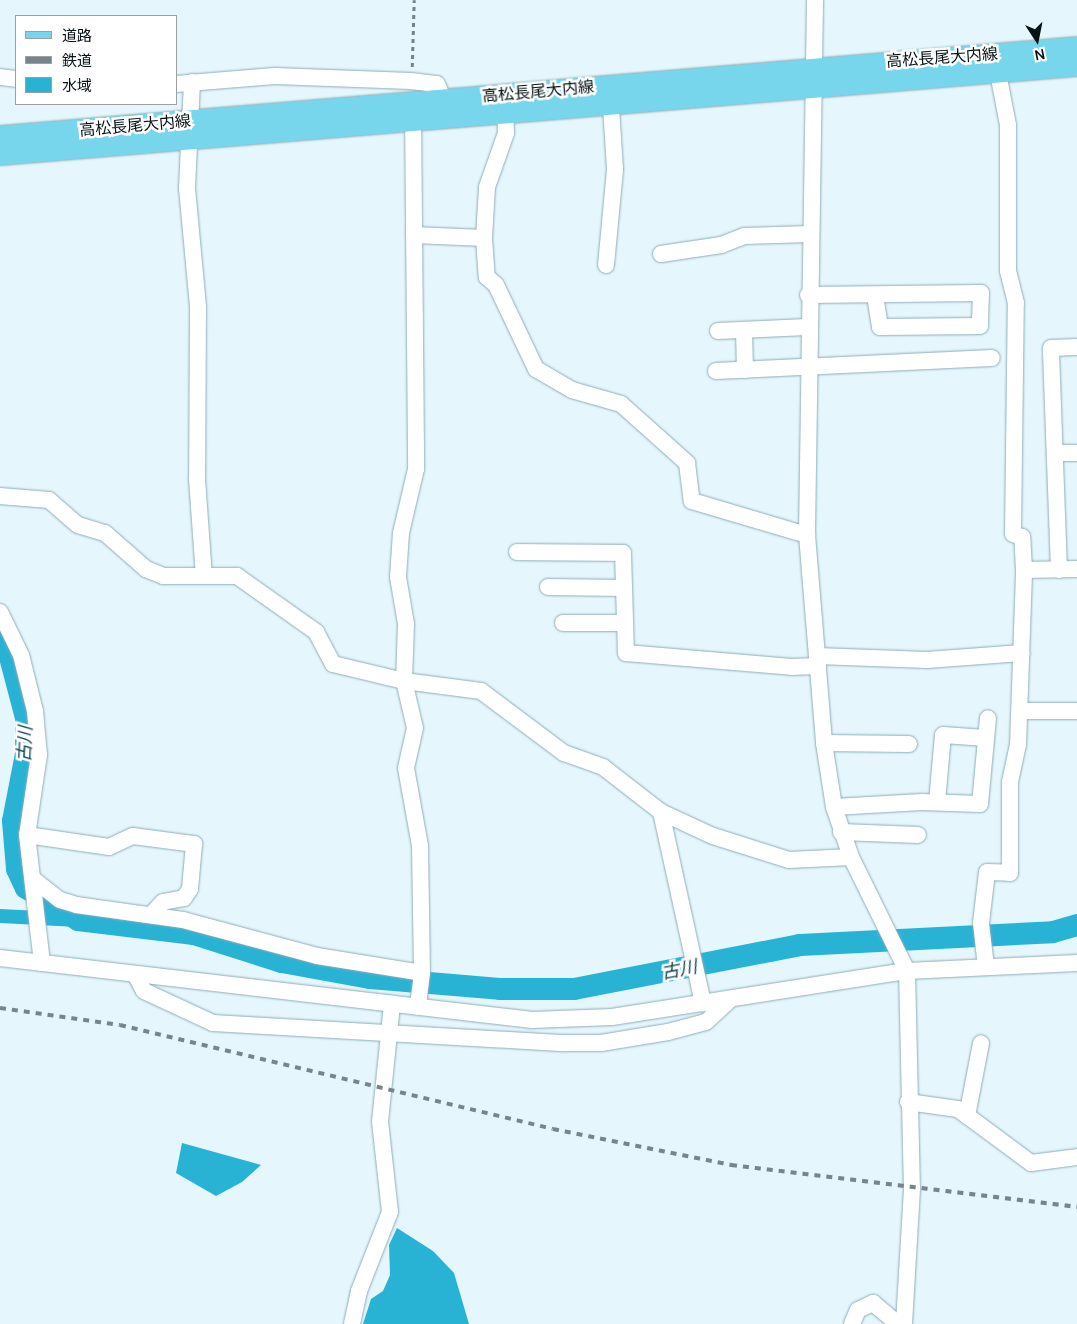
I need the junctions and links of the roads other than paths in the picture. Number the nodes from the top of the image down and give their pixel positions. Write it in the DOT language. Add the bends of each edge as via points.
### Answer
graph roads {
  1 [pos="815,0"];
  2 [pos="1077,47"];
  3 [pos="1077,65"];
  4 [pos="998,73"];
  5 [pos="0,77"];
  6 [pos="814,77"];
  7 [pos="15,79"];
  8 [pos="184,83"];
  9 [pos="610,94"];
  10 [pos="412,101"];
  11 [pos="505,103"];
  12 [pos="189,129"];
  13 [pos="0,136"];
  14 [pos="0,154"];
  15 [pos="810,234"];
  16 [pos="414,235"];
  17 [pos="484,238"];
  18 [pos="661,254"];
  19 [pos="606,264"];
  20 [pos="808,295"];
  21 [pos="876,297"];
  22 [pos="808,327"];
  23 [pos="744,330"];
  24 [pos="718,331"];
  25 [pos="1077,346"];
  26 [pos="992,358"];
  27 [pos="807,366"];
  28 [pos="745,370"];
  29 [pos="716,371"];
  30 [pos="1077,452"];
  31 [pos="1055,453"];
  32 [pos="0,496"];
  33 [pos="807,534"];
  34 [pos="517,552"];
  35 [pos="1077,569"];
  36 [pos="1024,570"];
  37 [pos="1059,570"];
  38 [pos="204,576"];
  39 [pos="548,587"];
  40 [pos="624,588"];
  41 [pos="0,612"];
  42 [pos="562,623"];
  43 [pos="625,623"];
  44 [pos="1022,653"];
  45 [pos="817,661"];
  46 [pos="404,681"];
  47 [pos="1077,711"];
  48 [pos="1020,712"];
  49 [pos="988,718"];
  50 [pos="986,738"];
  51 [pos="824,743"];
  52 [pos="909,744"];
  53 [pos="937,802"];
  54 [pos="834,807"];
  55 [pos="661,812"];
  56 [pos="842,832"];
  57 [pos="27,836"];
  58 [pos="918,836"];
  59 [pos="851,857"];
  60 [pos="33,881"];
  61 [pos="151,915"];
  62 [pos="0,958"];
  63 [pos="42,963"];
  64 [pos="1077,963"];
  65 [pos="986,967"];
  66 [pos="907,971"];
  67 [pos="135,974"];
  68 [pos="421,975"];
  69 [pos="731,999"];
  70 [pos="418,1001"];
  71 [pos="703,1003"];
  72 [pos="392,1004"];
  73 [pos="389,1035"];
  74 [pos="982,1043"];
  75 [pos="908,1102"];
  76 [pos="967,1116"];
  77 [pos="1077,1157"];
  78 [pos="352,1324"];
  79 [pos="852,1324"];
  80 [pos="898,1324"];
  81 [pos="904,1324"];
  1 -- 6 [label="street"];
  2 -- 6 [label="main road, 高松長尾大内線"];
  3 -- 4 [label="main road, 高松長尾大内線"];
  4 -- 6 [label="main road, 高松長尾大内線"];
  4 -- 36 [label="street" via="1008,125 1008,271 1016,303 1013,534 1022,537"];
  5 -- 7 [label="street"];
  6 -- 9 [label="main road, 高松長尾大内線"];
  6 -- 15 [label="street"];
  8 -- 10 [label="street" via="275,76"];
  8 -- 12 [label="street"];
  9 -- 11 [label="main road, 高松長尾大内線"];
  9 -- 19 [label="street" via="615,168"];
  10 -- 11 [label="main road, 高松長尾大内線"];
  10 -- 11 [label="main road, 高松長尾大内線" via="444,99"];
  10 -- 12 [label="main road, 高松長尾大内線"];
  10 -- 16 [label="street"];
  11 -- 17 [label="street" via="505,138 487,187"];
  12 -- 13 [label="main road, 高松長尾大内線"];
  12 -- 14 [label="main road, 高松長尾大内線"];
  12 -- 38 [label="street" via="188,207 195,246 193,278 198,306 197,485"];
  15 -- 18 [label="street" via="744,236 721,245"];
  15 -- 20 [label="street"];
  16 -- 17 [label="street"];
  16 -- 46 [label="street" via="416,469 401,533 398,577 406,624"];
  17 -- 33 [label="street" via="487,277 496,285 536,370 572,390 620,404 687,463 692,501"];
  20 -- 21 [label="street"];
  20 -- 22 [label="street"];
  21 -- 21 [label="street" via="880,292 981,293 980,326 880,327"];
  22 -- 23 [label="street"];
  22 -- 27 [label="street"];
  23 -- 24 [label="street"];
  23 -- 28 [label="street"];
  25 -- 31 [label="street" via="1051,348"];
  26 -- 27 [label="street"];
  27 -- 28 [label="street"];
  27 -- 33 [label="street"];
  28 -- 29 [label="street"];
  30 -- 31 [label="street"];
  31 -- 37 [label="street"];
  32 -- 38 [label="street" via="49,500 78,525 105,533 146,569 163,576"];
  33 -- 45 [label="street"];
  34 -- 40 [label="street" via="623,553"];
  35 -- 37 [label="street"];
  36 -- 37 [label="street"];
  36 -- 44 [label="street"];
  38 -- 46 [label="street" via="237,576 316,632 333,664"];
  39 -- 40 [label="street"];
  40 -- 43 [label="street"];
  41 -- 57 [label="street" via="21,656 35,711 39,755"];
  42 -- 43 [label="street"];
  43 -- 45 [label="street" via="626,653"];
  44 -- 45 [label="street" via="927,660"];
  44 -- 48 [label="street"];
  45 -- 51 [label="street"];
  46 -- 55 [label="street" via="481,691 564,753 604,766"];
  46 -- 68 [label="street" via="416,728 406,768 420,846"];
  47 -- 48 [label="street"];
  48 -- 65 [label="street" via="1010,782 1010,873 986,872 981,923"];
  49 -- 50 [label="street"];
  50 -- 53 [label="street" via="980,804"];
  50 -- 53 [label="street" via="943,735"];
  51 -- 52 [label="street"];
  51 -- 54 [label="street"];
  53 -- 54 [label="street"];
  54 -- 56 [label="street"];
  55 -- 59 [label="street" via="757,853 789,860"];
  55 -- 71 [label="street"];
  56 -- 58 [label="street"];
  56 -- 59 [label="street"];
  57 -- 60 [label="street"];
  57 -- 61 [label="street" via="109,847 133,836 194,844 190,889 184,898 163,902"];
  59 -- 66 [label="street"];
  60 -- 61 [label="street" via="60,900 76,905"];
  60 -- 63 [label="street"];
  61 -- 68 [label="street" via="317,956"];
  62 -- 63 [label="street"];
  63 -- 67 [label="street"];
  64 -- 65 [label="street"];
  65 -- 66 [label="street"];
  66 -- 69 [label="street"];
  66 -- 75 [label="street"];
  67 -- 72 [label="street"];
  67 -- 73 [label="street" via="144,991 213,1023"];
  68 -- 70 [label="street"];
  69 -- 71 [label="street"];
  69 -- 73 [label="street" via="706,1022 601,1043"];
  70 -- 71 [label="street" via="571,1020"];
  70 -- 72 [label="street"];
  72 -- 73 [label="street"];
  73 -- 78 [label="street" via="380,1135 390,1184 390,1212 359,1291"];
  74 -- 76 [label="street"];
  75 -- 76 [label="street" via="958,1109"];
  75 -- 81 [label="street" via="912,1189"];
  76 -- 77 [label="street" via="1031,1163"];
  79 -- 80 [label="street" via="858,1310 873,1303"];
}
